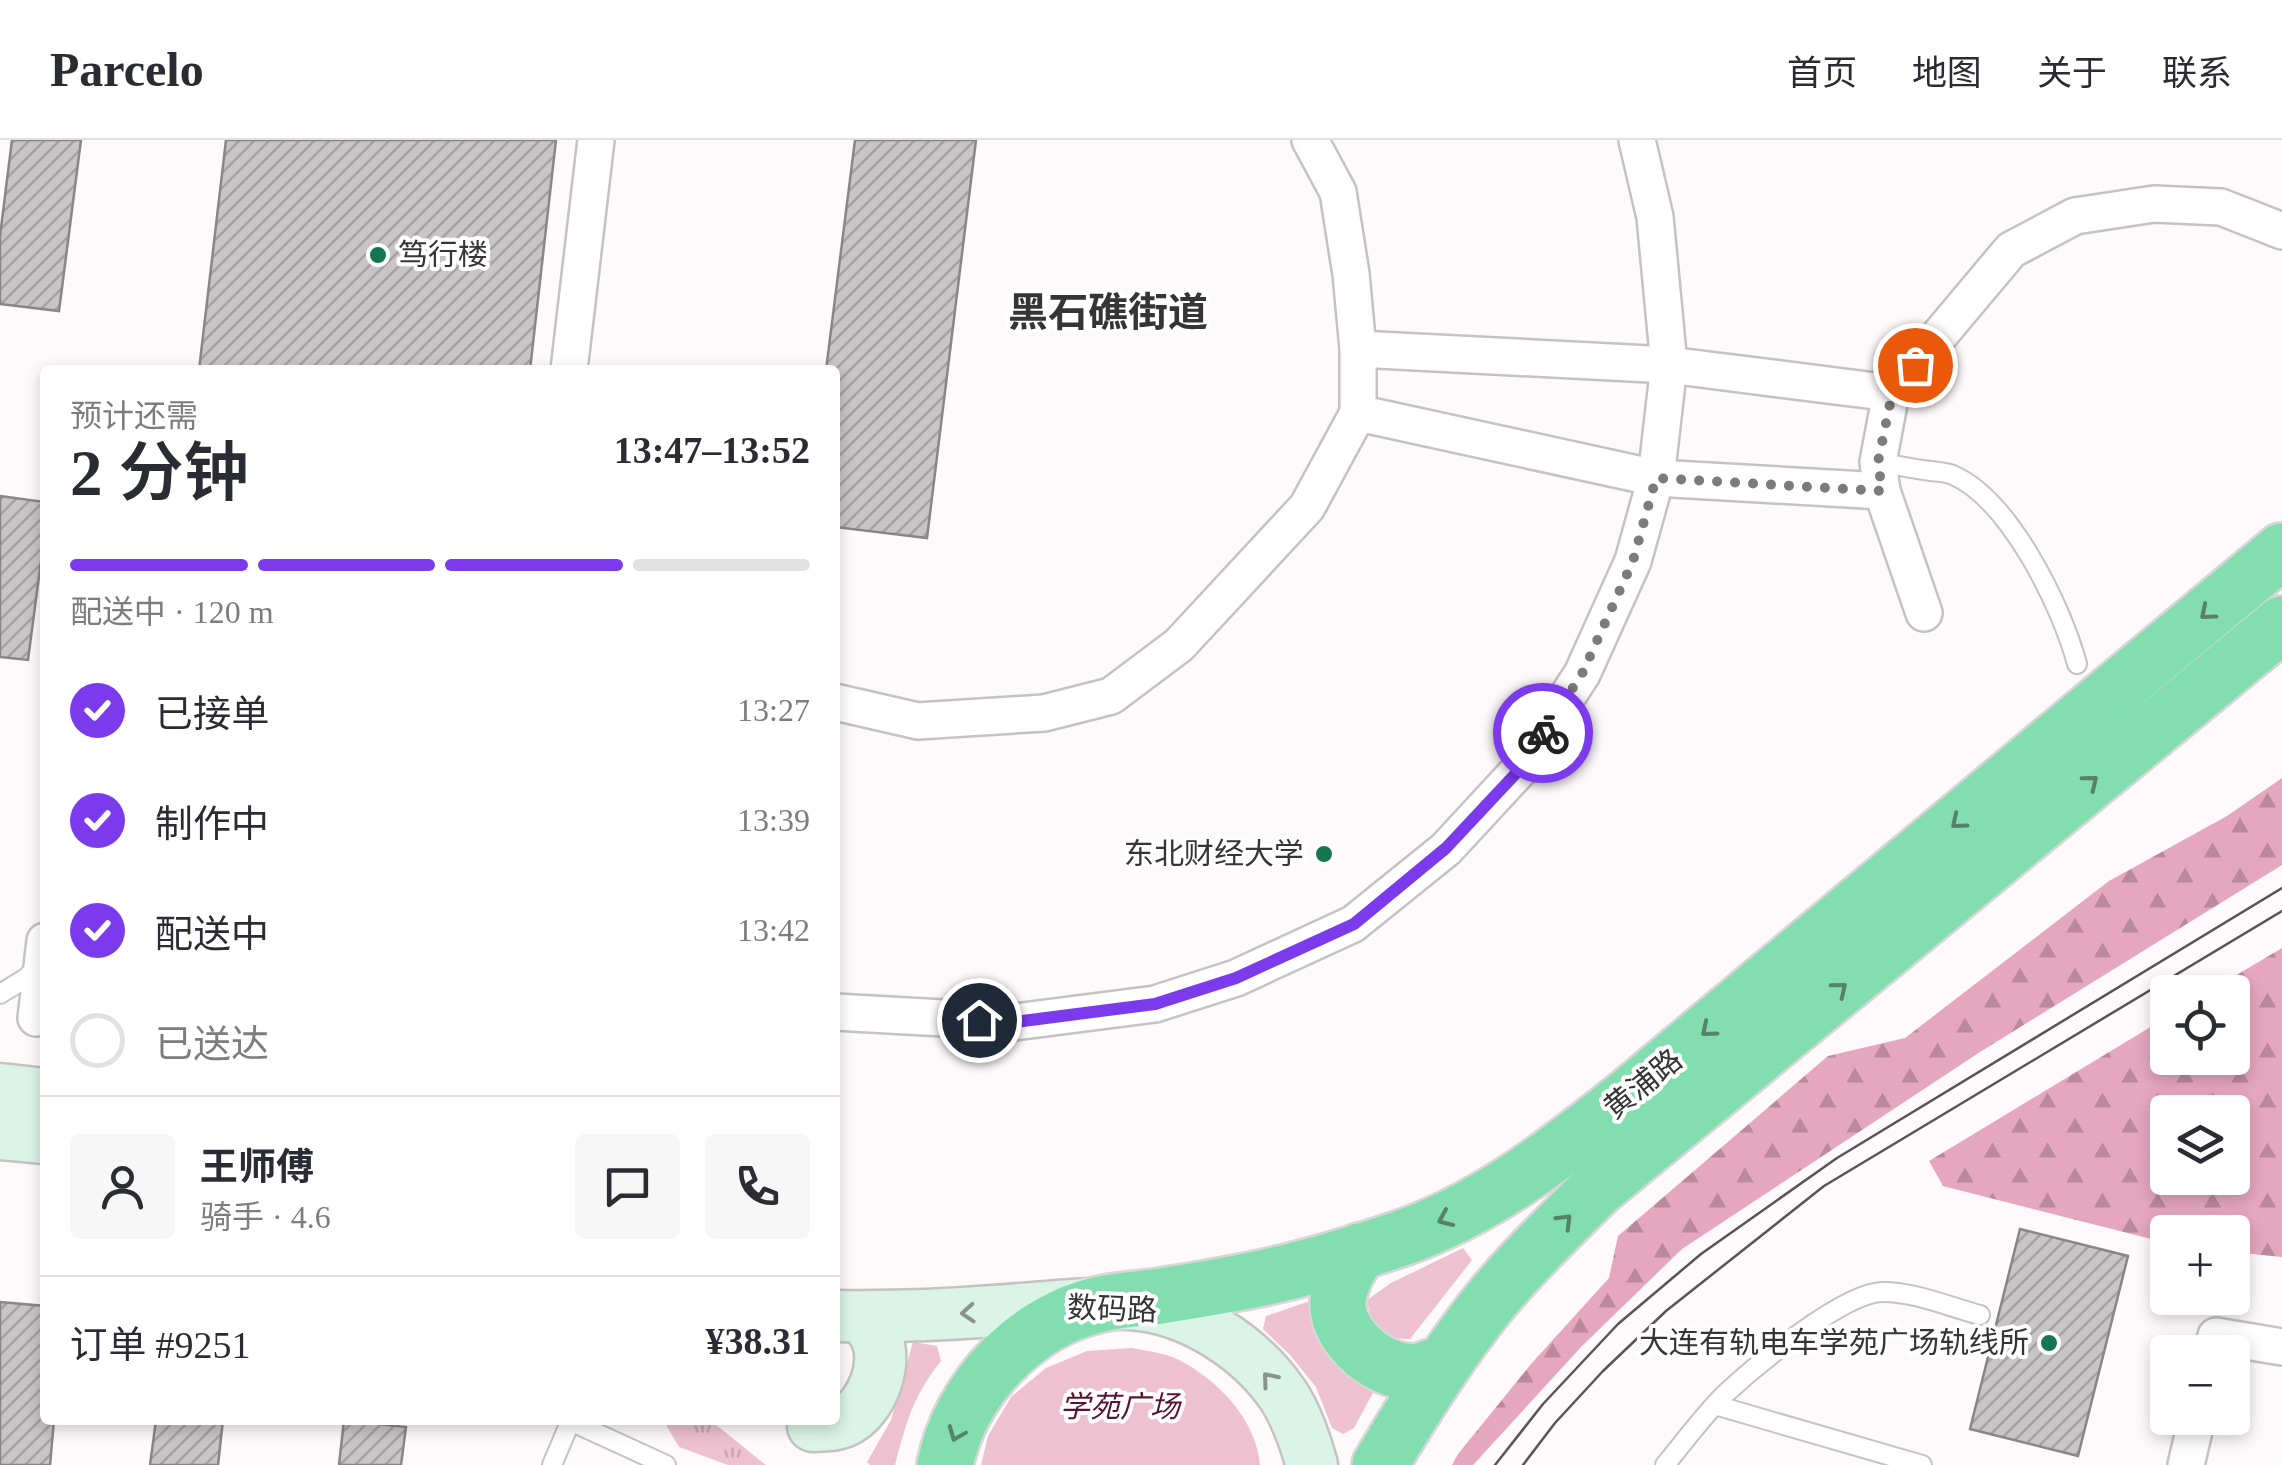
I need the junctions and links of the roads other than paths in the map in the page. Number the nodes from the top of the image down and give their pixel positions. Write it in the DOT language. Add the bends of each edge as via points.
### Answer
graph roads {
  1 [pos="596,140"];
  2 [pos="1310,140"];
  3 [pos="1636,140"];
  4 [pos="2282,231"];
  5 [pos="1358,349"];
  6 [pos="1668,364"];
  7 [pos="570,365"];
  8 [pos="1892,394"];
  9 [pos="1358,413"];
  10 [pos="1880,477"];
  11 [pos="1656,478"];
  12 [pos="2282,550"];
  13 [pos="1924,613"];
  14 [pos="2282,624"];
  15 [pos="2077,664"];
  16 [pos="840,703"];
  17 [pos="40,957"];
  18 [pos="40,984"];
  19 [pos="0,994"];
  20 [pos="840,1012"];
  21 [pos="36,1018"];
  22 [pos="0,1090"];
  23 [pos="40,1094"];
  24 [pos="0,1134"];
  25 [pos="40,1138"];
  26 [pos="1360,1251"];
  27 [pos="1100,1304"];
  28 [pos="1980,1315"];
  29 [pos="849,1316"];
  30 [pos="2250,1342"];
  31 [pos="2282,1347"];
  32 [pos="1444,1363"];
  33 [pos="1715,1405"];
  34 [pos="840,1423"];
  35 [pos="568,1425"];
  36 [pos="581,1425"];
  37 [pos="811,1425"];
  38 [pos="2193,1435"];
  39 [pos="552,1465"];
  40 [pos="666,1465"];
  41 [pos="852,1465"];
  42 [pos="946,1465"];
  43 [pos="1312,1465"];
  44 [pos="1380,1465"];
  45 [pos="1665,1465"];
  46 [pos="1922,1465"];
  47 [pos="2186,1465"];
  1 -- 7 [label="street"];
  2 -- 5 [label="street" via="1338,192"];
  3 -- 6 [label="street" via="1655,217"];
  4 -- 8 [label="street" via="2221,207 2154,204 2075,216 2011,250"];
  5 -- 6 [label="street"];
  5 -- 9 [label="street"];
  6 -- 8 [label="street"];
  6 -- 11 [label="street"];
  8 -- 10 [label="street"];
  9 -- 11 [label="street"];
  9 -- 16 [label="street" via="1306,506 1179,644 1111,696 1044,714 918,721"];
  10 -- 11 [label="street"];
  10 -- 13 [label="street"];
  10 -- 15 [label="lane" via="1950,473 1997,509 2028,553"];
  11 -- 20 [label="street" via="1633,561 1582,674 1520,769 1446,848 1354,924 1236,978 1155,1004 1015,1022"];
  12 -- 26 [label="highway, 黄浦路, one-way" via="1553,1156 1480,1203"];
  32 -- 14 [label="highway, 黄浦路, one-way" via="1492,1298 1597,1189"];
  17 -- 19 [label="lane" via="26,978"];
  18 -- 21 [label="street"];
  22 -- 23 [label="main road"];
  24 -- 25 [label="main road"];
  26 -- 27 [label="highway, 黄浦路" via="1240,1282"];
  26 -- 32 [label="highway" via="1337,1304 1353,1342 1396,1370 1418,1372"];
  27 -- 29 [label="main road, 数码路, one-way"];
  27 -- 42 [label="highway, 黄浦路, one-way" via="1022,1341 987,1377 964,1414"];
  43 -- 27 [label="main road, 数码路, one-way" via="1283,1396 1252,1359 1171,1312"];
  28 -- 33 [label="lane" via="1880,1292 1839,1306"];
  29 -- 34 [label="main road" via="878,1340 880,1364 859,1412"];
  30 -- 31 [label="street"];
  32 -- 44 [label="highway, 黄浦路"];
  33 -- 45 [label="lane"];
  33 -- 46 [label="lane"];
  35 -- 39 [label="lane"];
  36 -- 40 [label="lane"];
  37 -- 41 [label="main road"];
  38 -- 47 [label="street"];
}
